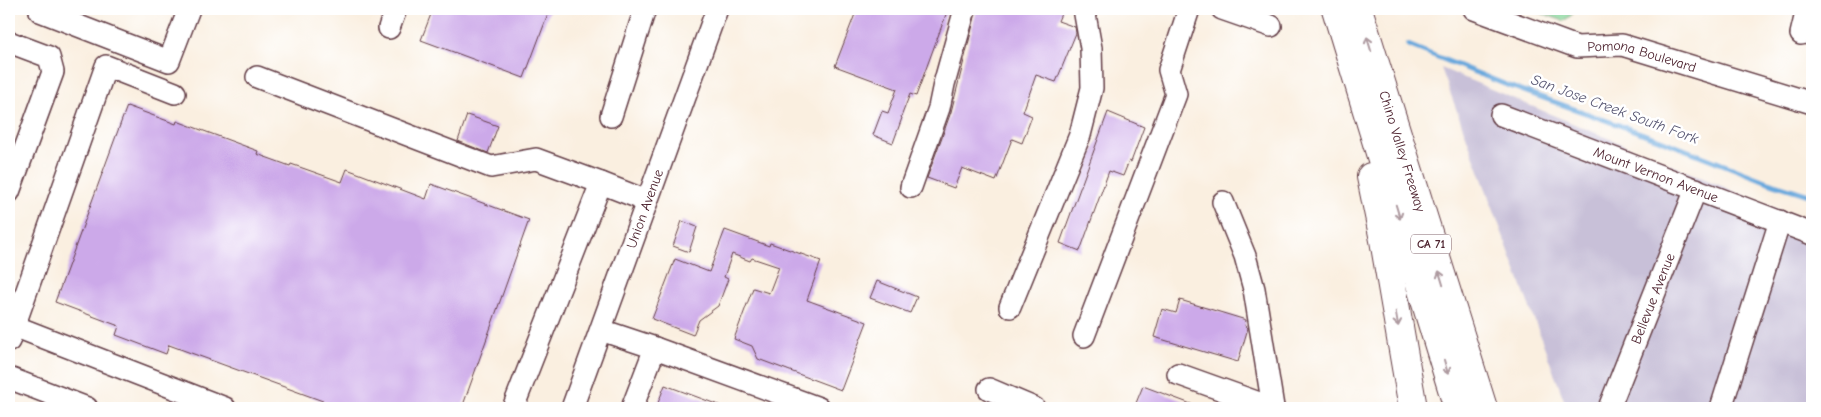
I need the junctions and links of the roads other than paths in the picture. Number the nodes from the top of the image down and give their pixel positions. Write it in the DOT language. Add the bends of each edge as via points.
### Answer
graph roads {
  1 [pos="41,9"];
  2 [pos="188,9"];
  3 [pos="645,9"];
  4 [pos="717,9"];
  5 [pos="965,9"];
  6 [pos="1084,9"];
  7 [pos="1189,9"];
  8 [pos="1222,9"];
  9 [pos="1336,9"];
  10 [pos="1358,9"];
  11 [pos="1474,9"];
  12 [pos="1807,9"];
  13 [pos="1271,26"];
  14 [pos="1801,34"];
  15 [pos="9,42"];
  16 [pos="256,77"];
  17 [pos="1371,89"];
  18 [pos="175,93"];
  19 [pos="1812,102"];
  20 [pos="1501,115"];
  21 [pos="611,116"];
  22 [pos="11,180"];
  23 [pos="601,183"];
  24 [pos="911,187"];
  25 [pos="1696,189"];
  26 [pos="647,201"];
  27 [pos="1222,202"];
  28 [pos="1780,222"];
  29 [pos="1812,234"];
  30 [pos="1010,306"];
  31 [pos="1452,312"];
  32 [pos="601,330"];
  33 [pos="11,334"];
  34 [pos="1084,336"];
  35 [pos="654,348"];
  36 [pos="1178,374"];
  37 [pos="9,378"];
  38 [pos="989,389"];
  39 [pos="793,404"];
  40 [pos="87,408"];
  41 [pos="225,408"];
  42 [pos="513,408"];
  43 [pos="572,408"];
  44 [pos="632,408"];
  45 [pos="819,408"];
  46 [pos="1034,408"];
  47 [pos="1273,408"];
  48 [pos="1413,408"];
  49 [pos="1458,408"];
  50 [pos="1483,408"];
  51 [pos="1494,408"];
  52 [pos="1609,408"];
  53 [pos="1721,408"];
  1 -- 2 [label="street" via="169,61"];
  3 -- 21 [label="street"];
  4 -- 26 [label="street, Union Avenue"];
  5 -- 24 [label="street" via="939,108"];
  6 -- 30 [label="street" via="1091,48 1092,88 1080,135"];
  7 -- 34 [label="street" via="1169,70 1176,94"];
  8 -- 13 [label="street"];
  9 -- 17 [label="highway, Chino Valley Freeway / CA 71" via="1354,69"];
  17 -- 10 [label="highway, Chino Valley Freeway / CA 71, one-way"];
  11 -- 19 [label="street, Pomona Boulevard" via="1577,47 1622,45"];
  12 -- 14 [label="street"];
  15 -- 22 [label="street" via="49,57 53,72"];
  16 -- 23 [label="street" via="492,167 536,159"];
  31 -- 17 [label="highway, Chino Valley Freeway / CA 71, one-way"];
  17 -- 48 [label="highway, one-way" via="1367,158"];
  17 -- 49 [label="highway, Chino Valley Freeway / CA 71, one-way"];
  18 -- 33 [label="street" via="106,66"];
  20 -- 25 [label="street, Mount Vernon Avenue"];
  23 -- 26 [label="street"];
  23 -- 42 [label="street"];
  25 -- 28 [label="street, Mount Vernon Avenue"];
  25 -- 52 [label="street, Bellevue Avenue"];
  26 -- 32 [label="street, Union Avenue"];
  27 -- 47 [label="street" via="1245,256 1254,289"];
  28 -- 29 [label="street, Mount Vernon Avenue"];
  28 -- 53 [label="street"];
  31 -- 50 [label="highway, Chino Valley Freeway / CA 71"];
  31 -- 51 [label="highway"];
  32 -- 35 [label="street"];
  32 -- 43 [label="street, Union Avenue"];
  33 -- 41 [label="street"];
  35 -- 39 [label="street"];
  35 -- 44 [label="street"];
  36 -- 47 [label="street"];
  37 -- 40 [label="street"];
  38 -- 46 [label="street"];
  39 -- 45 [label="street"];
}
